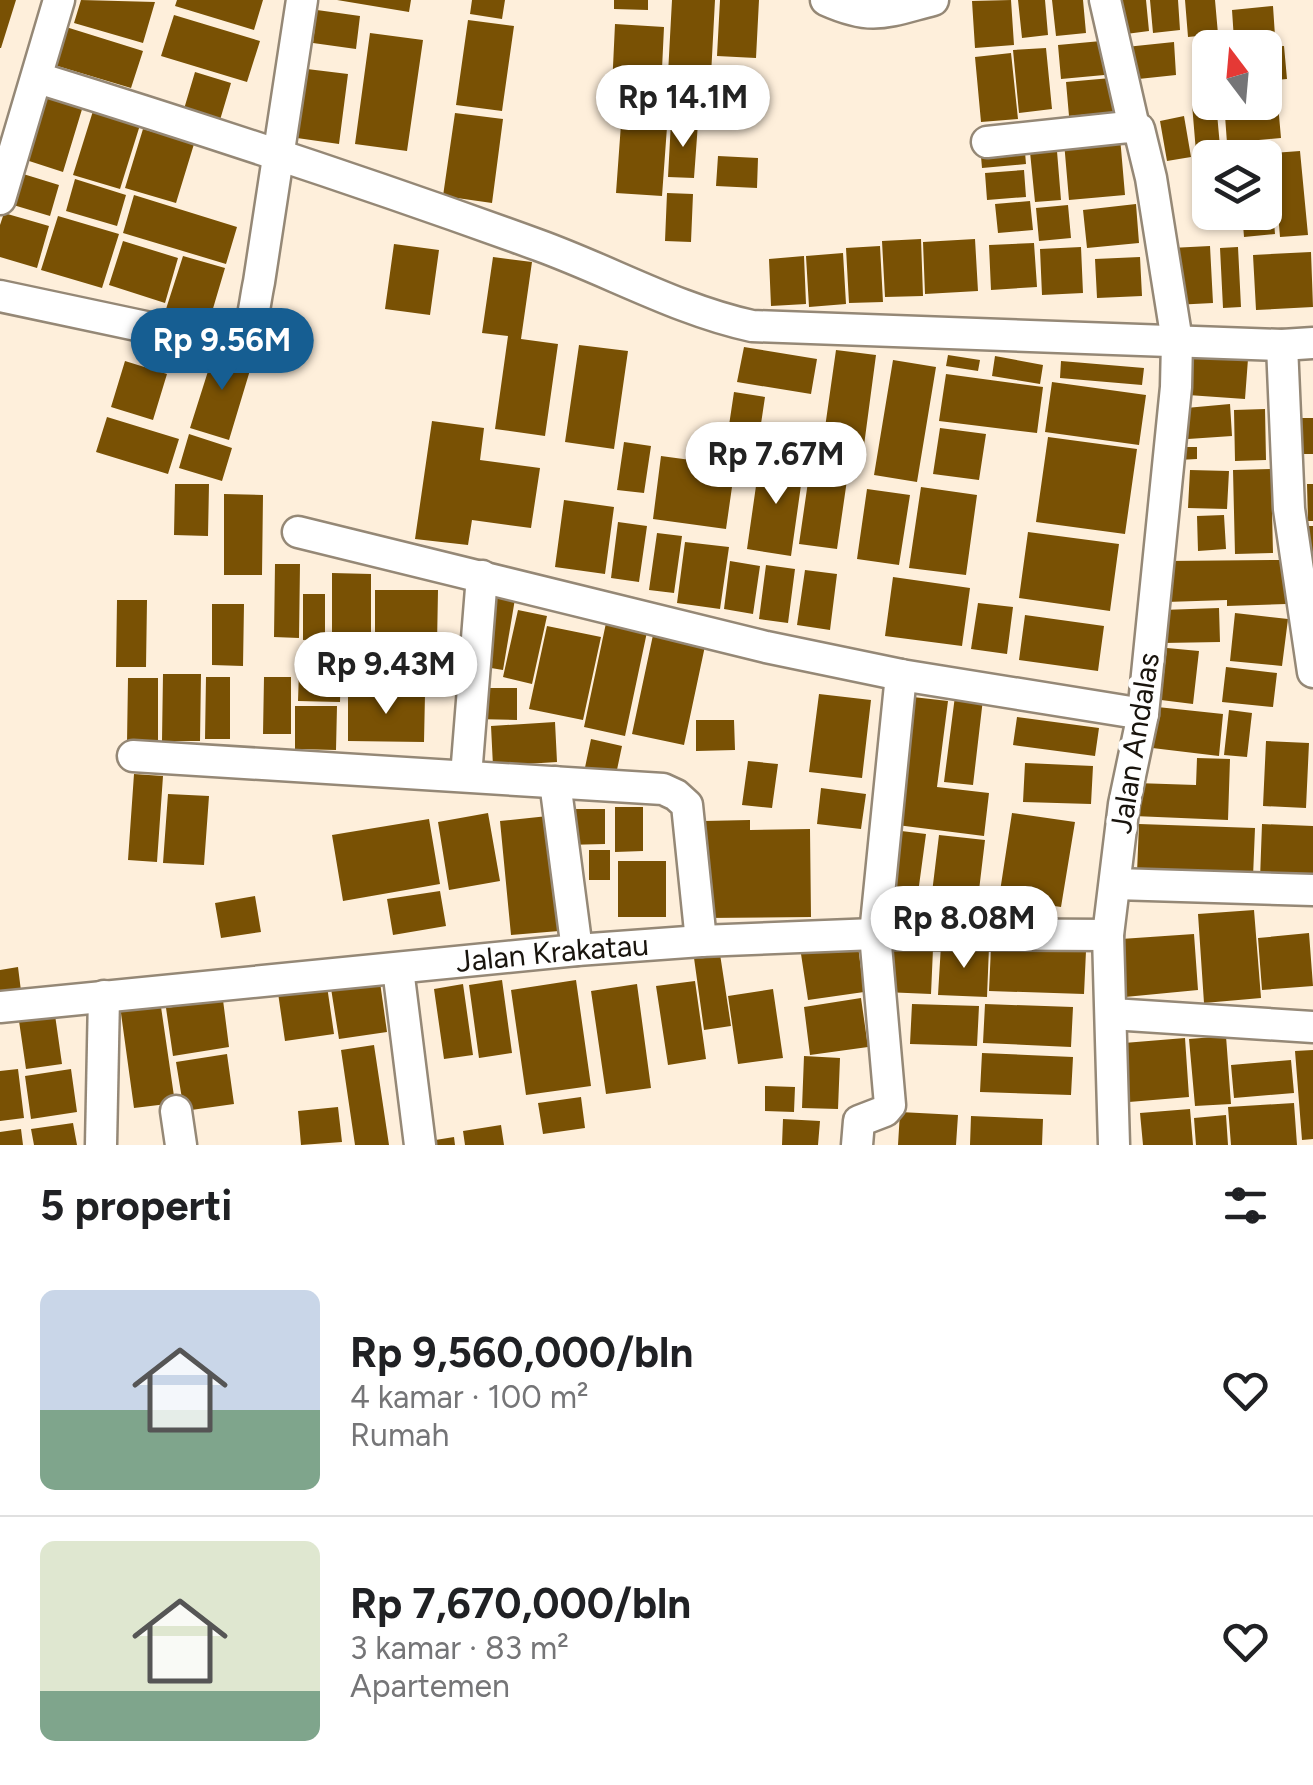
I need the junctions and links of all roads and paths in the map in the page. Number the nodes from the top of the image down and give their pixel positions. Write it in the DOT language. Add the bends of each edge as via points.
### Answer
graph roads {
  1 [pos="59,0"];
  2 [pos="302,0"];
  3 [pos="826,0"];
  4 [pos="934,0"];
  5 [pos="1106,0"];
  6 [pos="38,78"];
  7 [pos="1134,127"];
  8 [pos="986,142"];
  9 [pos="279,154"];
  10 [pos="0,200"];
  11 [pos="0,296"];
  12 [pos="1177,342"];
  13 [pos="1313,342"];
  14 [pos="1282,345"];
  15 [pos="298,532"];
  16 [pos="482,576"];
  17 [pos="1313,672"];
  18 [pos="901,676"];
  19 [pos="1143,714"];
  20 [pos="134,756"];
  21 [pos="466,776"];
  22 [pos="554,782"];
  23 [pos="1115,884"];
  24 [pos="1313,890"];
  25 [pos="875,934"];
  26 [pos="1108,935"];
  27 [pos="701,941"];
  28 [pos="576,950"];
  29 [pos="398,968"];
  30 [pos="104,996"];
  31 [pos="0,1007"];
  32 [pos="1112,1014"];
  33 [pos="1313,1028"];
  34 [pos="176,1111"];
  35 [pos="101,1145"];
  36 [pos="181,1145"];
  37 [pos="420,1145"];
  38 [pos="857,1145"];
  39 [pos="1114,1145"];
  1 -- 6 [label="street"];
  2 -- 9 [label="street"];
  3 -- 4 [label="street" via="876,14"];
  5 -- 7 [label="street, Jalan Andalas"];
  6 -- 9 [label="street"];
  6 -- 10 [label="street"];
  7 -- 8 [label="street"];
  7 -- 12 [label="street, Jalan Andalas" via="1143,138"];
  9 -- 11 [label="street" via="252,320 241,337 207,340"];
  9 -- 12 [label="street" via="752,326"];
  12 -- 14 [label="street"];
  12 -- 19 [label="street, Jalan Andalas"];
  13 -- 14 [label="street"];
  14 -- 17 [label="street" via="1289,509"];
  15 -- 16 [label="street"];
  16 -- 18 [label="street"];
  16 -- 21 [label="street"];
  18 -- 19 [label="street"];
  18 -- 25 [label="street"];
  19 -- 23 [label="street, Jalan Andalas"];
  20 -- 21 [label="street"];
  21 -- 22 [label="street"];
  22 -- 27 [label="street" via="663,789 687,805"];
  22 -- 28 [label="street"];
  23 -- 24 [label="street"];
  23 -- 26 [label="street, Jalan Andalas"];
  25 -- 26 [label="street, Jalan Krakatau"];
  25 -- 27 [label="street, Jalan Krakatau"];
  25 -- 38 [label="street" via="890,1106 859,1122"];
  26 -- 32 [label="street, Jalan Andalas"];
  27 -- 28 [label="street, Jalan Krakatau"];
  28 -- 29 [label="street, Jalan Krakatau"];
  29 -- 30 [label="street, Jalan Krakatau"];
  29 -- 37 [label="street"];
  30 -- 31 [label="street, Jalan Krakatau"];
  30 -- 35 [label="street"];
  32 -- 33 [label="street"];
  32 -- 39 [label="street, Jalan Andalas"];
  34 -- 36 [label="street"];
}
